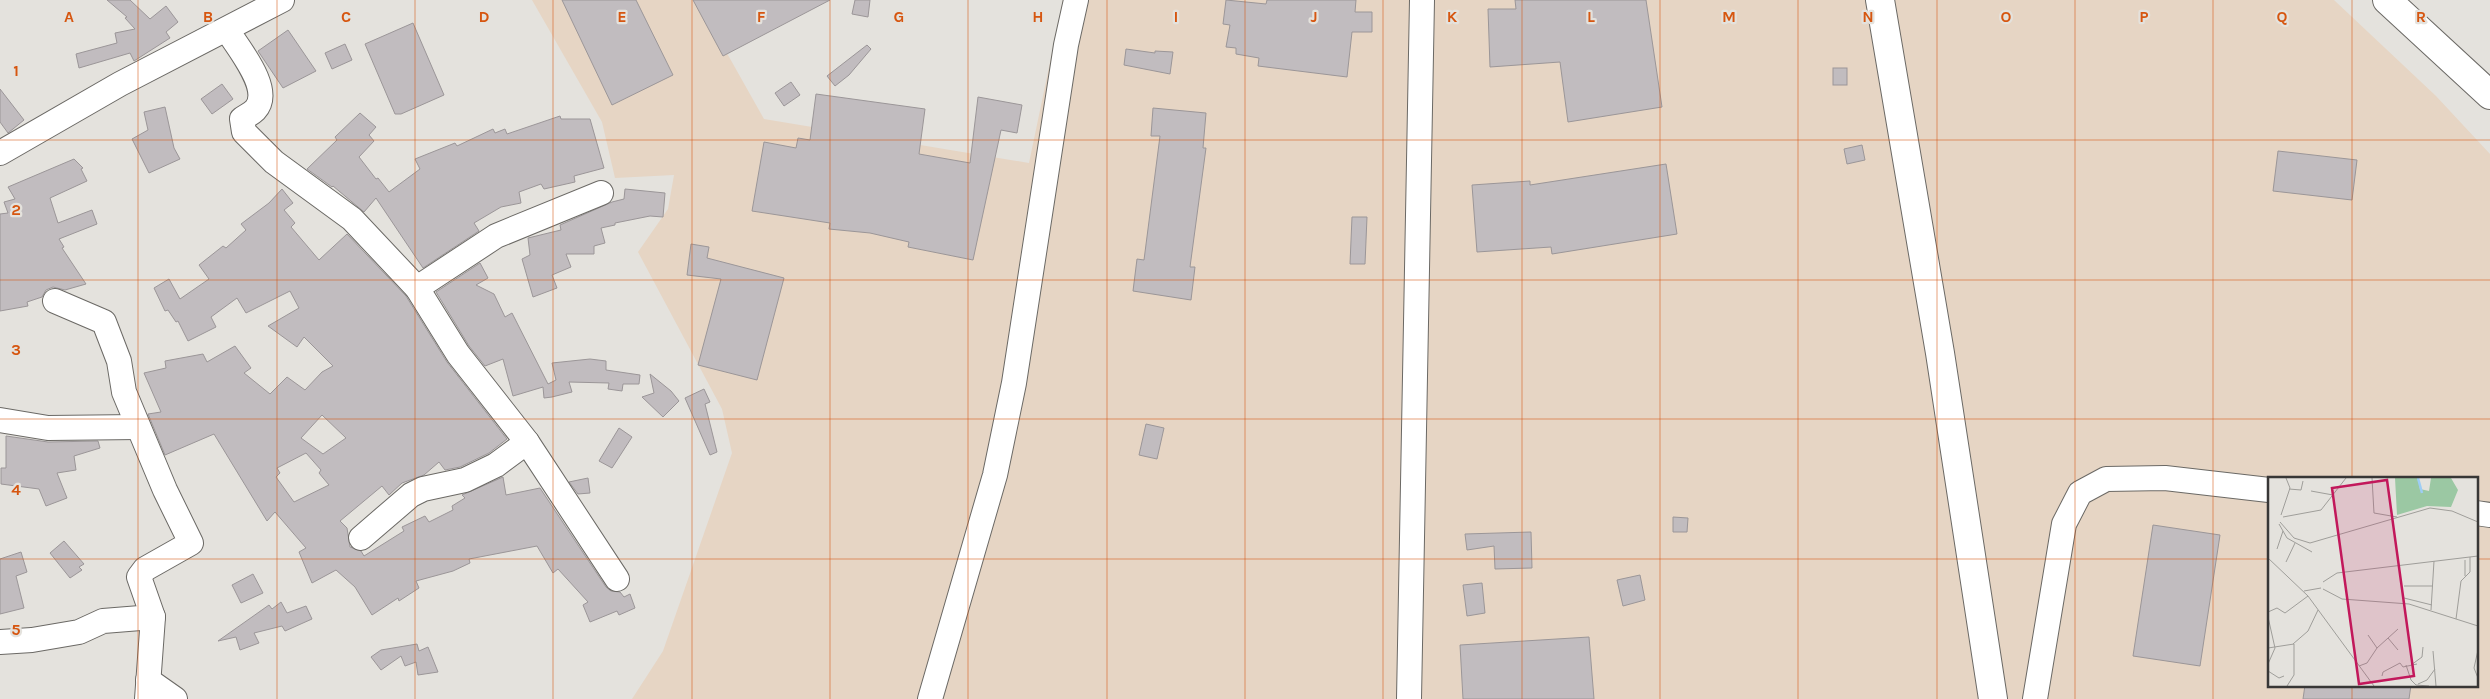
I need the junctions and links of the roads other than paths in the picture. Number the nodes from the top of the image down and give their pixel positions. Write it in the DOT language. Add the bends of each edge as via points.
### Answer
graph roads {
  1 [pos="282,0"];
  2 [pos="1076,0"];
  3 [pos="1422,0"];
  4 [pos="1880,0"];
  5 [pos="2392,2"];
  6 [pos="227,30"];
  7 [pos="2490,95"];
  8 [pos="0,153"];
  9 [pos="601,193"];
  10 [pos="417,288"];
  11 [pos="55,301"];
  12 [pos="0,420"];
  13 [pos="138,427"];
  14 [pos="527,442"];
  15 [pos="2268,490"];
  16 [pos="361,538"];
  17 [pos="617,579"];
  18 [pos="153,617"];
  19 [pos="0,642"];
  20 [pos="147,689"];
  21 [pos="175,699"];
  22 [pos="930,699"];
  23 [pos="1409,699"];
  24 [pos="1993,699"];
  25 [pos="2036,699"];
  1 -- 6 [label="street"];
  2 -- 22 [label="street" via="1066,45 1014,383 999,456"];
  3 -- 23 [label="street"];
  4 -- 24 [label="main road" via="1940,353"];
  5 -- 7 [label="main road"];
  6 -- 8 [label="street" via="120,84"];
  6 -- 10 [label="street" via="260,85 260,101 242,119 244,132 290,176 352,219"];
  9 -- 10 [label="street" via="496,236"];
  10 -- 14 [label="street" via="458,354"];
  11 -- 13 [label="street" via="104,322 119,361 124,392"];
  12 -- 13 [label="street" via="48,428"];
  13 -- 18 [label="street" via="191,543 140,573 139,580"];
  14 -- 16 [label="street" via="510,456 465,480 423,489 411,495"];
  14 -- 17 [label="street"];
  15 -- 25 [label="street" via="2165,478 2106,479 2080,493 2064,524"];
  18 -- 19 [label="street" via="103,621 79,632"];
  18 -- 20 [label="street"];
  20 -- 21 [label="street"];
}
